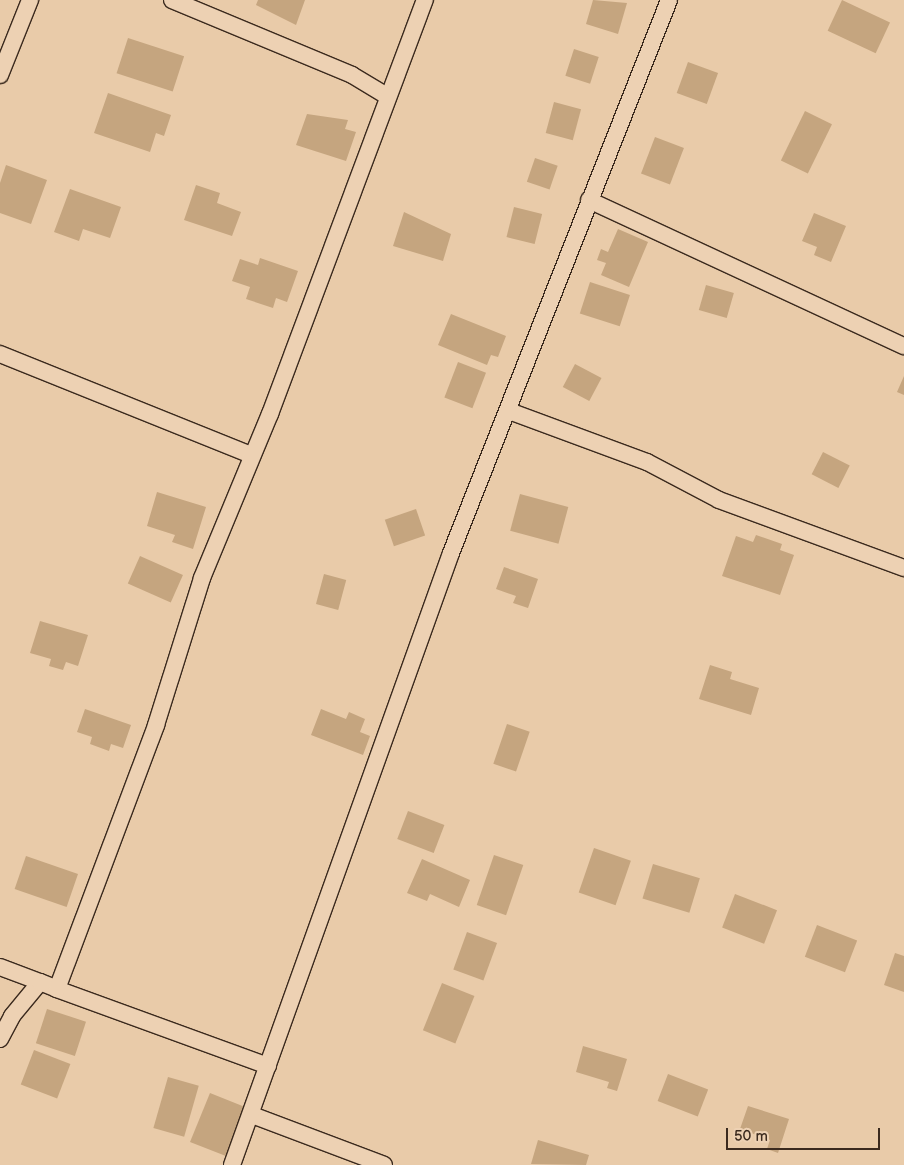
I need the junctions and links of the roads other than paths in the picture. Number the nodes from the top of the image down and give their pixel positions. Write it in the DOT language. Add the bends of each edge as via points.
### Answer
graph roads {
  1 [pos="30,0"];
  2 [pos="172,0"];
  3 [pos="425,0"];
  4 [pos="669,0"];
  5 [pos="0,75"];
  6 [pos="387,96"];
  7 [pos="589,200"];
  8 [pos="904,346"];
  9 [pos="0,354"];
  10 [pos="509,411"];
  11 [pos="252,455"];
  12 [pos="904,568"];
  13 [pos="0,967"];
  14 [pos="40,982"];
  15 [pos="57,989"];
  16 [pos="0,1039"];
  17 [pos="268,1066"];
  18 [pos="252,1115"];
  19 [pos="232,1165"];
  20 [pos="384,1165"];
  1 -- 5 [label="street"];
  2 -- 6 [label="street" via="343,71"];
  3 -- 6 [label="street"];
  4 -- 7 [label="street"];
  6 -- 11 [label="street"];
  7 -- 8 [label="street"];
  7 -- 10 [label="street"];
  9 -- 11 [label="street"];
  10 -- 12 [label="street" via="647,462 719,500"];
  10 -- 17 [label="street" via="448,562"];
  11 -- 15 [label="street" via="202,578 156,725"];
  13 -- 14 [label="street"];
  14 -- 15 [label="street"];
  14 -- 16 [label="street"];
  15 -- 17 [label="street"];
  17 -- 18 [label="street"];
  18 -- 19 [label="street"];
  18 -- 20 [label="street"];
}
